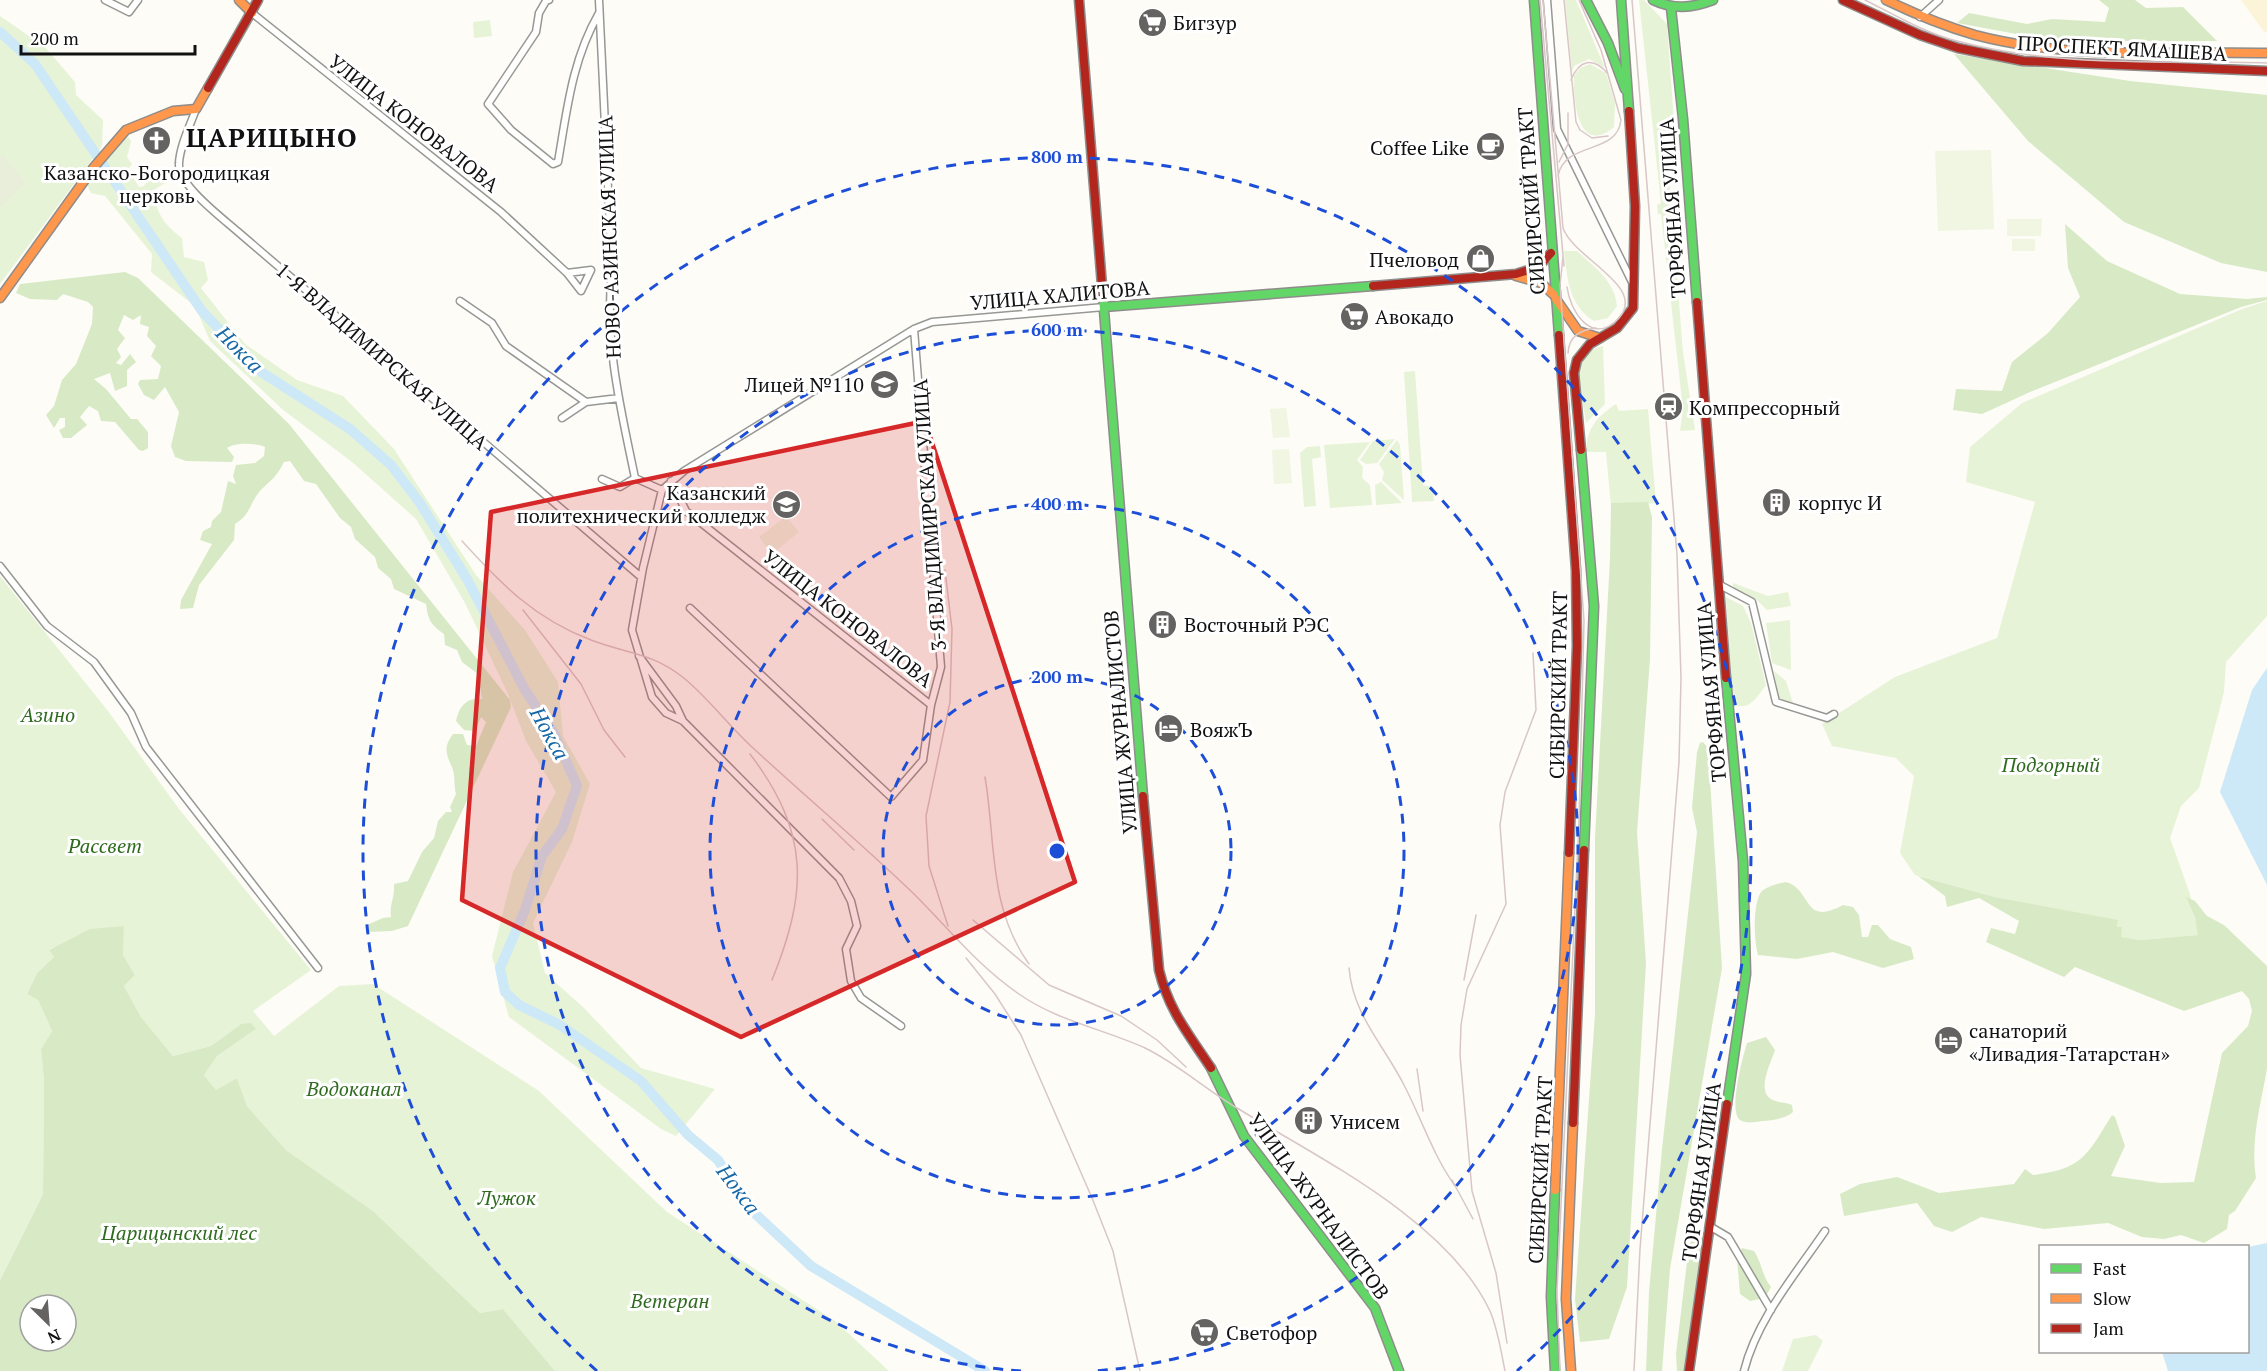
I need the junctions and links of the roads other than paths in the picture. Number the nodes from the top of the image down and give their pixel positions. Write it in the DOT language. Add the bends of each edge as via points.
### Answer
graph roads {
  1 [pos="105,0"];
  2 [pos="138,0"];
  3 [pos="239,0"];
  4 [pos="258,0"];
  5 [pos="549,0"];
  6 [pos="598,0"];
  7 [pos="1079,0"];
  8 [pos="1534,0"];
  9 [pos="1547,0"];
  10 [pos="1586,0"];
  11 [pos="1621,0"];
  12 [pos="1653,0"];
  13 [pos="1713,0"];
  14 [pos="1843,0"];
  15 [pos="1886,0"];
  16 [pos="1939,0"];
  17 [pos="1671,8"];
  18 [pos="600,12"];
  19 [pos="252,13"];
  20 [pos="1920,18"];
  21 [pos="2267,53"];
  22 [pos="2267,71"];
  23 [pos="1629,105"];
  24 [pos="196,109"];
  25 [pos="1551,253"];
  26 [pos="567,273"];
  27 [pos="1509,275"];
  28 [pos="1634,285"];
  29 [pos="1554,296"];
  30 [pos="0,298"];
  31 [pos="460,301"];
  32 [pos="1104,308"];
  33 [pos="914,328"];
  34 [pos="1602,338"];
  35 [pos="619,398"];
  36 [pos="586,402"];
  37 [pos="562,418"];
  38 [pos="634,478"];
  39 [pos="602,479"];
  40 [pos="671,481"];
  41 [pos="662,490"];
  42 [pos="0,566"];
  43 [pos="641,577"];
  44 [pos="1718,584"];
  45 [pos="690,608"];
  46 [pos="639,656"];
  47 [pos="931,705"];
  48 [pos="1834,714"];
  49 [pos="683,721"];
  50 [pos="318,968"];
  51 [pos="901,1026"];
  52 [pos="1711,1227"];
  53 [pos="1825,1231"];
  54 [pos="1771,1310"];
  55 [pos="1400,1371"];
  56 [pos="1555,1371"];
  57 [pos="1571,1371"];
  58 [pos="1689,1371"];
  59 [pos="1744,1371"];
  1 -- 2 [label="street" via="129,12"];
  3 -- 19 [label="street, УЛИЦА КОНОВАЛОВА"];
  4 -- 19 [label="street"];
  5 -- 18 [label="street" via="539,13 537,32 488,104 511,130 553,164 558,162 573,72 584,40"];
  6 -- 18 [label="street, НОВО-АЗИНСКАЯ УЛИЦА"];
  7 -- 32 [label="street, УЛИЦА ЖУРНАЛИСТОВ"];
  8 -- 25 [label="street, СИБИРСКИЙ ТРАКТ"];
  9 -- 28 [label="street, СИБИРСКИЙ ТРАКТ" via="1557,129"];
  10 -- 23 [label="street" via="1616,62"];
  11 -- 23 [label="street, СИБИРСКИЙ ТРАКТ"];
  12 -- 17 [label="street"];
  13 -- 17 [label="street"];
  14 -- 22 [label="street, ПРОСПЕКТ ЯМАШЕВА" via="1920,35 1987,55 2058,64"];
  15 -- 20 [label="street, ПРОСПЕКТ ЯМАШЕВА"];
  16 -- 20 [label="street"];
  17 -- 44 [label="street, ТОРФЯНАЯ УЛИЦА"];
  18 -- 35 [label="street, НОВО-АЗИНСКАЯ УЛИЦА" via="612,272 608,307"];
  19 -- 24 [label="street"];
  19 -- 26 [label="street, УЛИЦА КОНОВАЛОВА" via="501,212"];
  20 -- 21 [label="street, ПРОСПЕКТ ЯМАШЕВА" via="1989,39 2061,50"];
  23 -- 28 [label="street, СИБИРСКИЙ ТРАКТ" via="1635,206"];
  24 -- 30 [label="street" via="173,111 126,129 111,144"];
  24 -- 43 [label="street, 1-Я ВЛАДИМИРСКАЯ УЛИЦА" via="178,161 179,174 188,186"];
  25 -- 27 [label="street" via="1541,266"];
  25 -- 29 [label="street, СИБИРСКИЙ ТРАКТ"];
  27 -- 29 [label="street" via="1534,280"];
  27 -- 32 [label="street, УЛИЦА ХАЛИТОВА"];
  28 -- 34 [label="street, СИБИРСКИЙ ТРАКТ" via="1633,308 1628,318"];
  29 -- 34 [label="street" via="1578,333"];
  29 -- 56 [label="street, СИБИРСКИЙ ТРАКТ" via="1576,570 1577,671 1551,1297"];
  31 -- 36 [label="street" via="492,323 506,346"];
  32 -- 33 [label="street, УЛИЦА ХАЛИТОВА" via="932,322"];
  32 -- 55 [label="street, УЛИЦА ЖУРНАЛИСТОВ" via="1145,824 1158,963 1165,995 1210,1067 1244,1136 1375,1308"];
  33 -- 40 [label="street, УЛИЦА ХАЛИТОВА"];
  33 -- 47 [label="street, 3-Я ВЛАДИМИРСКАЯ УЛИЦА" via="941,667"];
  34 -- 57 [label="street, СИБИРСКИЙ ТРАКТ" via="1578,354 1574,374 1594,606 1566,1299"];
  35 -- 36 [label="street"];
  35 -- 38 [label="street, НОВО-АЗИНСКАЯ УЛИЦА"];
  36 -- 37 [label="street"];
  38 -- 39 [label="street" via="620,487"];
  38 -- 41 [label="street"];
  40 -- 41 [label="street, УЛИЦА ХАЛИТОВА"];
  40 -- 47 [label="street, УЛИЦА КОНОВАЛОВА" via="686,511"];
  41 -- 43 [label="street"];
  42 -- 50 [label="street" via="47,626 94,662 131,713 146,747"];
  43 -- 46 [label="street" via="632,630"];
  44 -- 48 [label="street" via="1752,602 1776,702 1827,718"];
  44 -- 52 [label="street, ТОРФЯНАЯ УЛИЦА" via="1743,861 1746,974"];
  45 -- 47 [label="street, 3-Я ВЛАДИМИРСКАЯ УЛИЦА" via="891,797 923,760"];
  46 -- 49 [label="street"];
  46 -- 49 [label="street" via="652,698 666,713"];
  49 -- 51 [label="street" via="839,878 851,901 857,927 846,949 851,981 861,998"];
  52 -- 54 [label="street" via="1728,1237"];
  52 -- 58 [label="street, ТОРФЯНАЯ УЛИЦА"];
  53 -- 54 [label="street"];
  54 -- 59 [label="street"];
}
